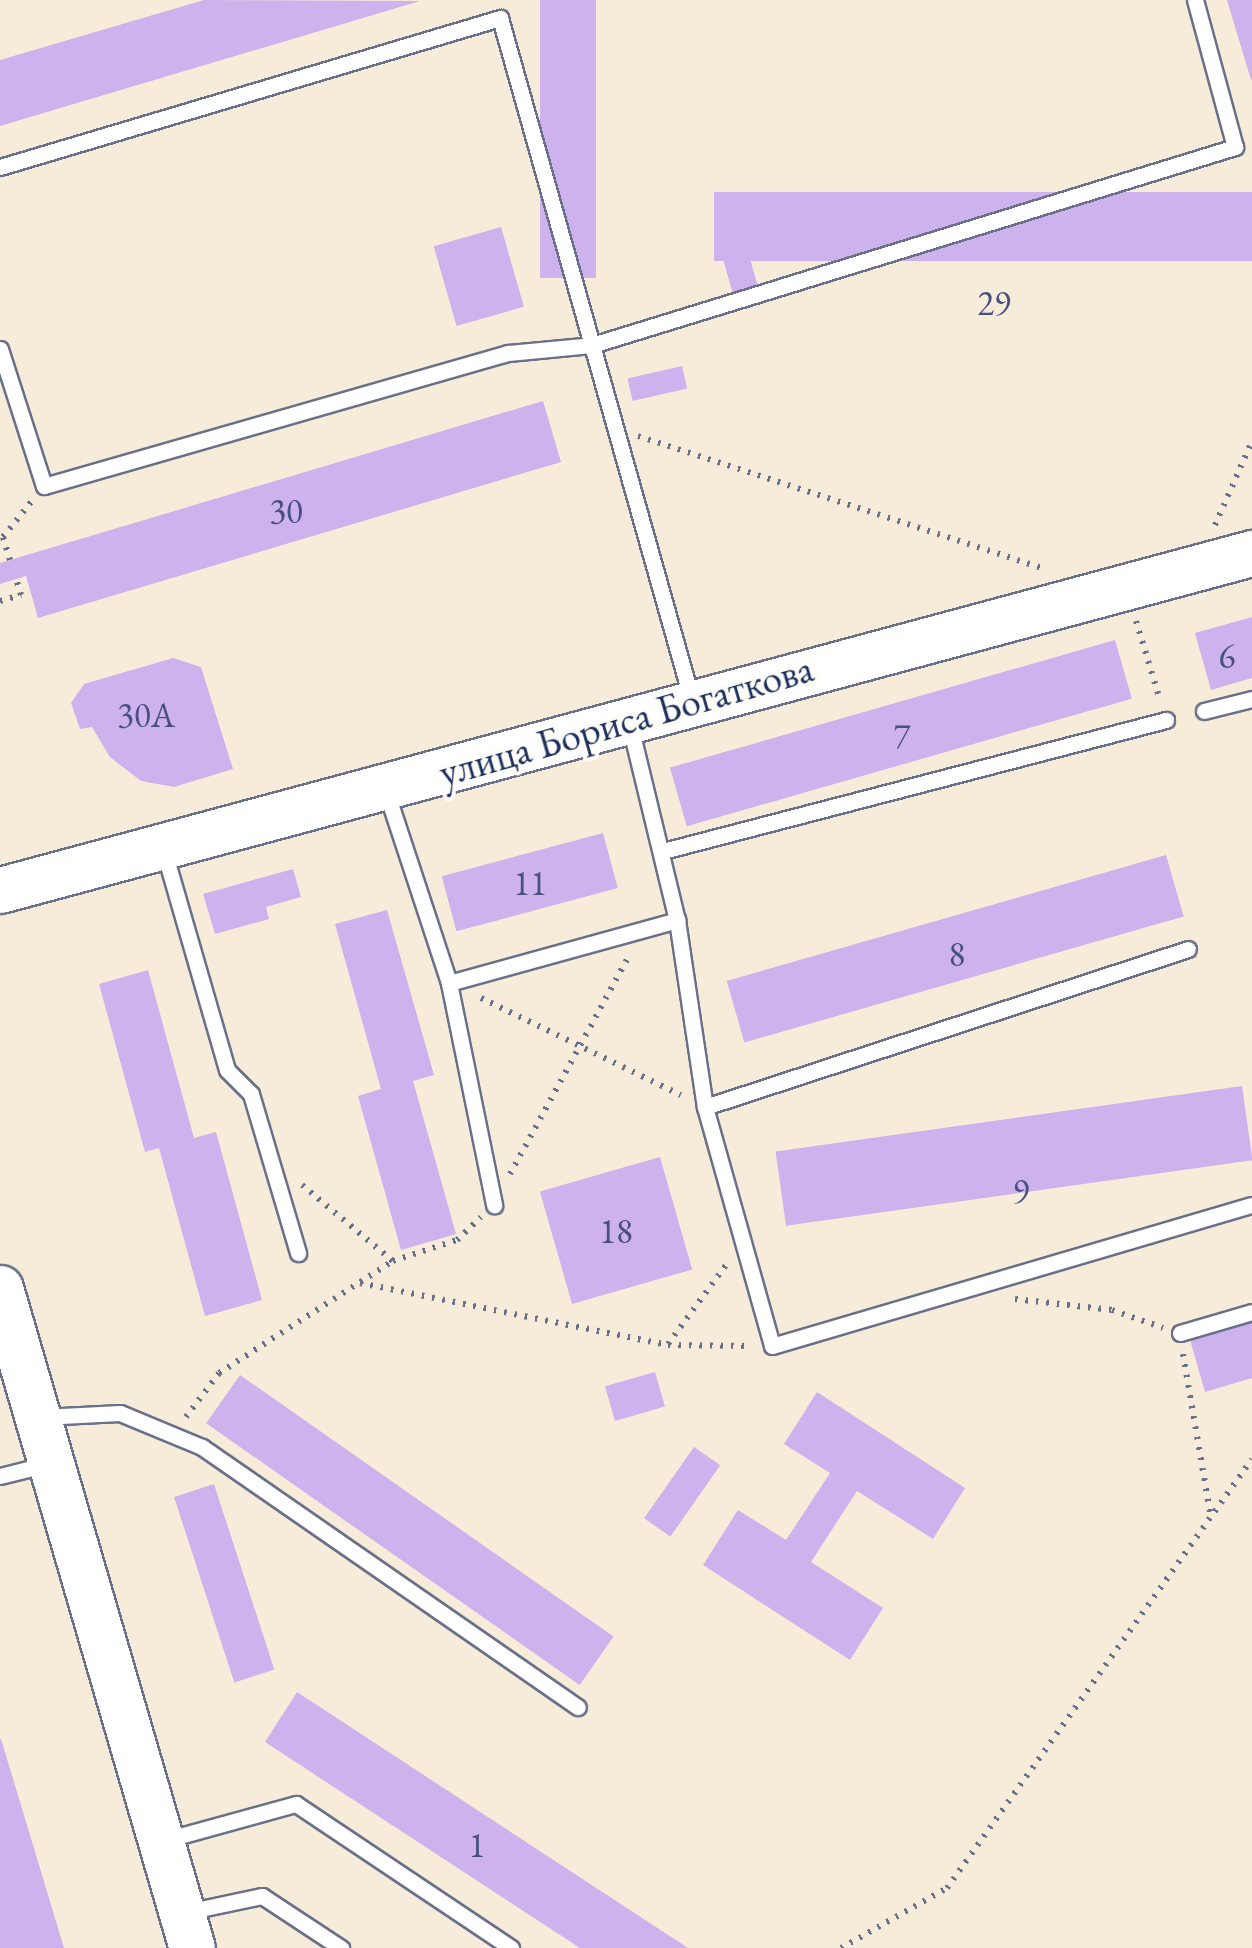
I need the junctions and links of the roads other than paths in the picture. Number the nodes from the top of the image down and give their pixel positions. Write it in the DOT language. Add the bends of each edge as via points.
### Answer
graph roads {
  1 [pos="1195,0"];
  2 [pos="0,166"];
  3 [pos="592,345"];
  4 [pos="0,348"];
  5 [pos="1234,558"];
  6 [pos="690,697"];
  7 [pos="1252,699"];
  8 [pos="1204,711"];
  9 [pos="627,718"];
  10 [pos="1166,720"];
  11 [pos="385,788"];
  12 [pos="163,848"];
  13 [pos="663,851"];
  14 [pos="0,890"];
  15 [pos="677,920"];
  16 [pos="1188,949"];
  17 [pos="449,983"];
  18 [pos="704,1107"];
  19 [pos="494,1204"];
  20 [pos="1251,1205"];
  21 [pos="298,1253"];
  22 [pos="0,1288"];
  23 [pos="1252,1312"];
  24 [pos="1180,1334"];
  25 [pos="37,1417"];
  26 [pos="48,1464"];
  27 [pos="0,1476"];
  28 [pos="578,1707"];
  29 [pos="161,1842"];
  30 [pos="187,1930"];
  31 [pos="342,1948"];
  32 [pos="511,1948"];
  1 -- 3 [label="lane" via="1235,147"];
  2 -- 3 [label="lane" via="500,18"];
  3 -- 4 [label="lane" via="508,353 44,486"];
  3 -- 6 [label="lane"];
  5 -- 6 [label="street, улица Бориса Богаткова"];
  6 -- 9 [label="street, улица Бориса Богаткова"];
  7 -- 8 [label="lane"];
  9 -- 11 [label="street, улица Бориса Богаткова"];
  9 -- 13 [label="lane"];
  10 -- 13 [label="lane"];
  11 -- 12 [label="street, улица Бориса Богаткова"];
  11 -- 17 [label="lane"];
  12 -- 14 [label="street, улица Бориса Богаткова"];
  12 -- 21 [label="lane" via="227,1070 251,1094"];
  13 -- 15 [label="lane"];
  15 -- 17 [label="lane"];
  15 -- 18 [label="lane"];
  16 -- 18 [label="lane"];
  17 -- 19 [label="lane"];
  18 -- 20 [label="lane" via="772,1346"];
  22 -- 25 [label="street"];
  23 -- 24 [label="lane"];
  25 -- 26 [label="street"];
  25 -- 28 [label="lane" via="120,1413 174,1434"];
  26 -- 27 [label="lane"];
  26 -- 29 [label="street"];
  29 -- 30 [label="street"];
  29 -- 32 [label="lane" via="296,1804"];
  30 -- 31 [label="lane" via="262,1896"];
}
